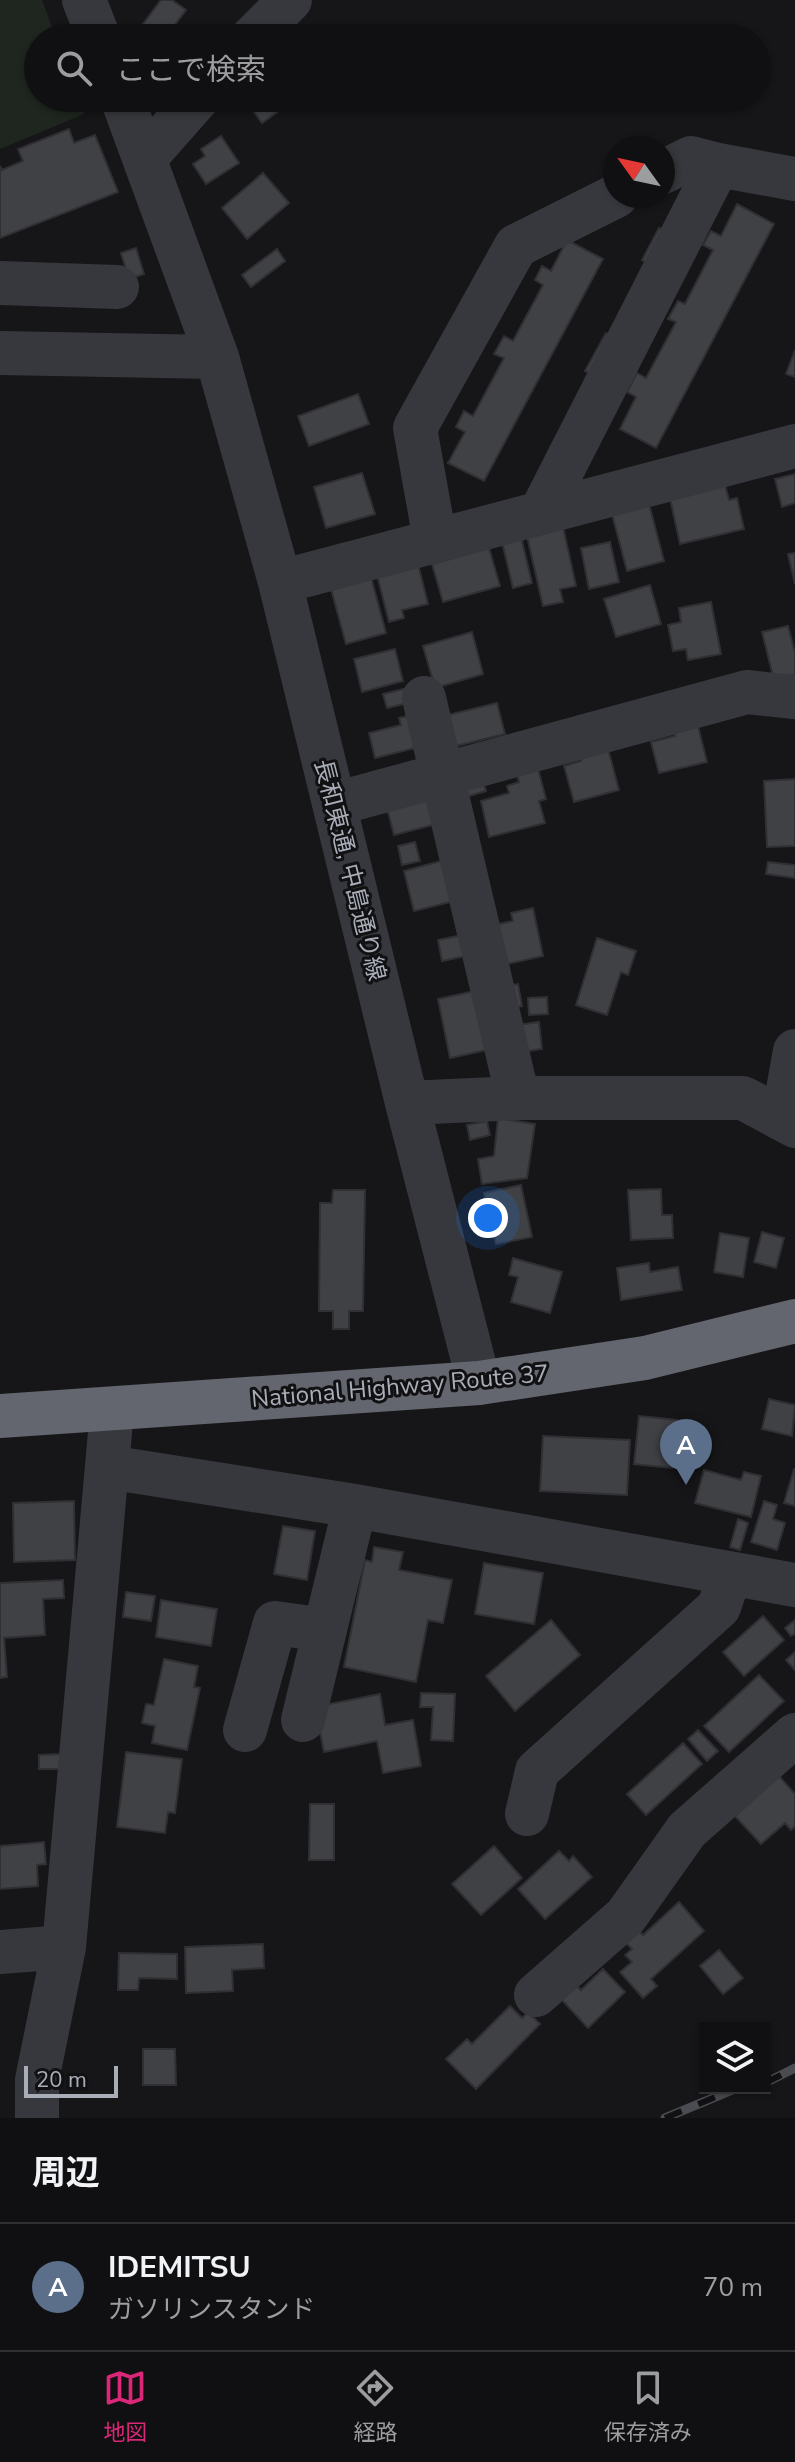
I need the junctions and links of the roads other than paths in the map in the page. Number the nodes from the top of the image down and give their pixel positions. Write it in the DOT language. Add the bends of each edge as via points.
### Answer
graph roads {
  1 [pos="84,0"];
  2 [pos="290,0"];
  3 [pos="93,24"];
  4 [pos="266,24"];
  5 [pos="127,112"];
  6 [pos="186,112"];
  7 [pos="145,158"];
  8 [pos="718,165"];
  9 [pos="675,166"];
  10 [pos="795,179"];
  11 [pos="603,202"];
  12 [pos="0,283"];
  13 [pos="45,284"];
  14 [pos="117,287"];
  15 [pos="19,354"];
  16 [pos="217,357"];
  17 [pos="795,446"];
  18 [pos="541,512"];
  19 [pos="435,540"];
  20 [pos="280,582"];
  21 [pos="795,697"];
  22 [pos="424,698"];
  23 [pos="440,776"];
  24 [pos="335,804"];
  25 [pos="795,1051"];
  26 [pos="518,1098"];
  27 [pos="407,1103"];
  28 [pos="789,1122"];
  29 [pos="795,1321"];
  30 [pos="479,1383"];
  31 [pos="112,1410"];
  32 [pos="0,1416"];
  33 [pos="108,1467"];
  34 [pos="355,1506"];
  35 [pos="730,1574"];
  36 [pos="795,1585"];
  37 [pos="325,1630"];
  38 [pos="303,1720"];
  39 [pos="245,1730"];
  40 [pos="795,1735"];
  41 [pos="527,1814"];
  42 [pos="64,1947"];
  43 [pos="0,1952"];
  44 [pos="536,1995"];
  45 [pos="37,2118"];
  1 -- 3 [label="street"];
  2 -- 4 [label="street"];
  5 -- 7 [label="street, 長和東通, 中島通り線"];
  6 -- 7 [label="street"];
  7 -- 16 [label="street, 長和東通, 中島通り線"];
  8 -- 9 [label="street" via="691,158"];
  8 -- 10 [label="street"];
  8 -- 18 [label="street"];
  11 -- 19 [label="street" via="516,246 415,428"];
  12 -- 13 [label="street"];
  13 -- 14 [label="street"];
  13 -- 15 [label="street"];
  15 -- 16 [label="street"];
  16 -- 20 [label="street, 長和東通, 中島通り線"];
  17 -- 18 [label="street"];
  18 -- 19 [label="street"];
  19 -- 20 [label="street"];
  20 -- 24 [label="street, 長和東通, 中島通り線"];
  21 -- 23 [label="street" via="747,692"];
  22 -- 23 [label="street"];
  23 -- 24 [label="street"];
  23 -- 26 [label="street"];
  24 -- 27 [label="street, 長和東通, 中島通り線"];
  25 -- 28 [label="street"];
  26 -- 27 [label="street"];
  26 -- 28 [label="street" via="743,1098"];
  27 -- 30 [label="street, 長和東通, 中島通り線"];
  29 -- 30 [label="highway, National Highway Route 37" via="645,1358"];
  30 -- 31 [label="highway, National Highway Route 37"];
  31 -- 32 [label="highway, National Highway Route 37"];
  31 -- 33 [label="street"];
  33 -- 34 [label="street"];
  33 -- 42 [label="street"];
  34 -- 35 [label="street"];
  34 -- 37 [label="street"];
  35 -- 36 [label="street"];
  35 -- 41 [label="street" via="719,1607 537,1771"];
  37 -- 38 [label="street"];
  37 -- 39 [label="street" via="275,1623"];
  40 -- 44 [label="street" via="687,1830 626,1916"];
  42 -- 43 [label="street"];
  42 -- 45 [label="street" via="37,2080"];
}
